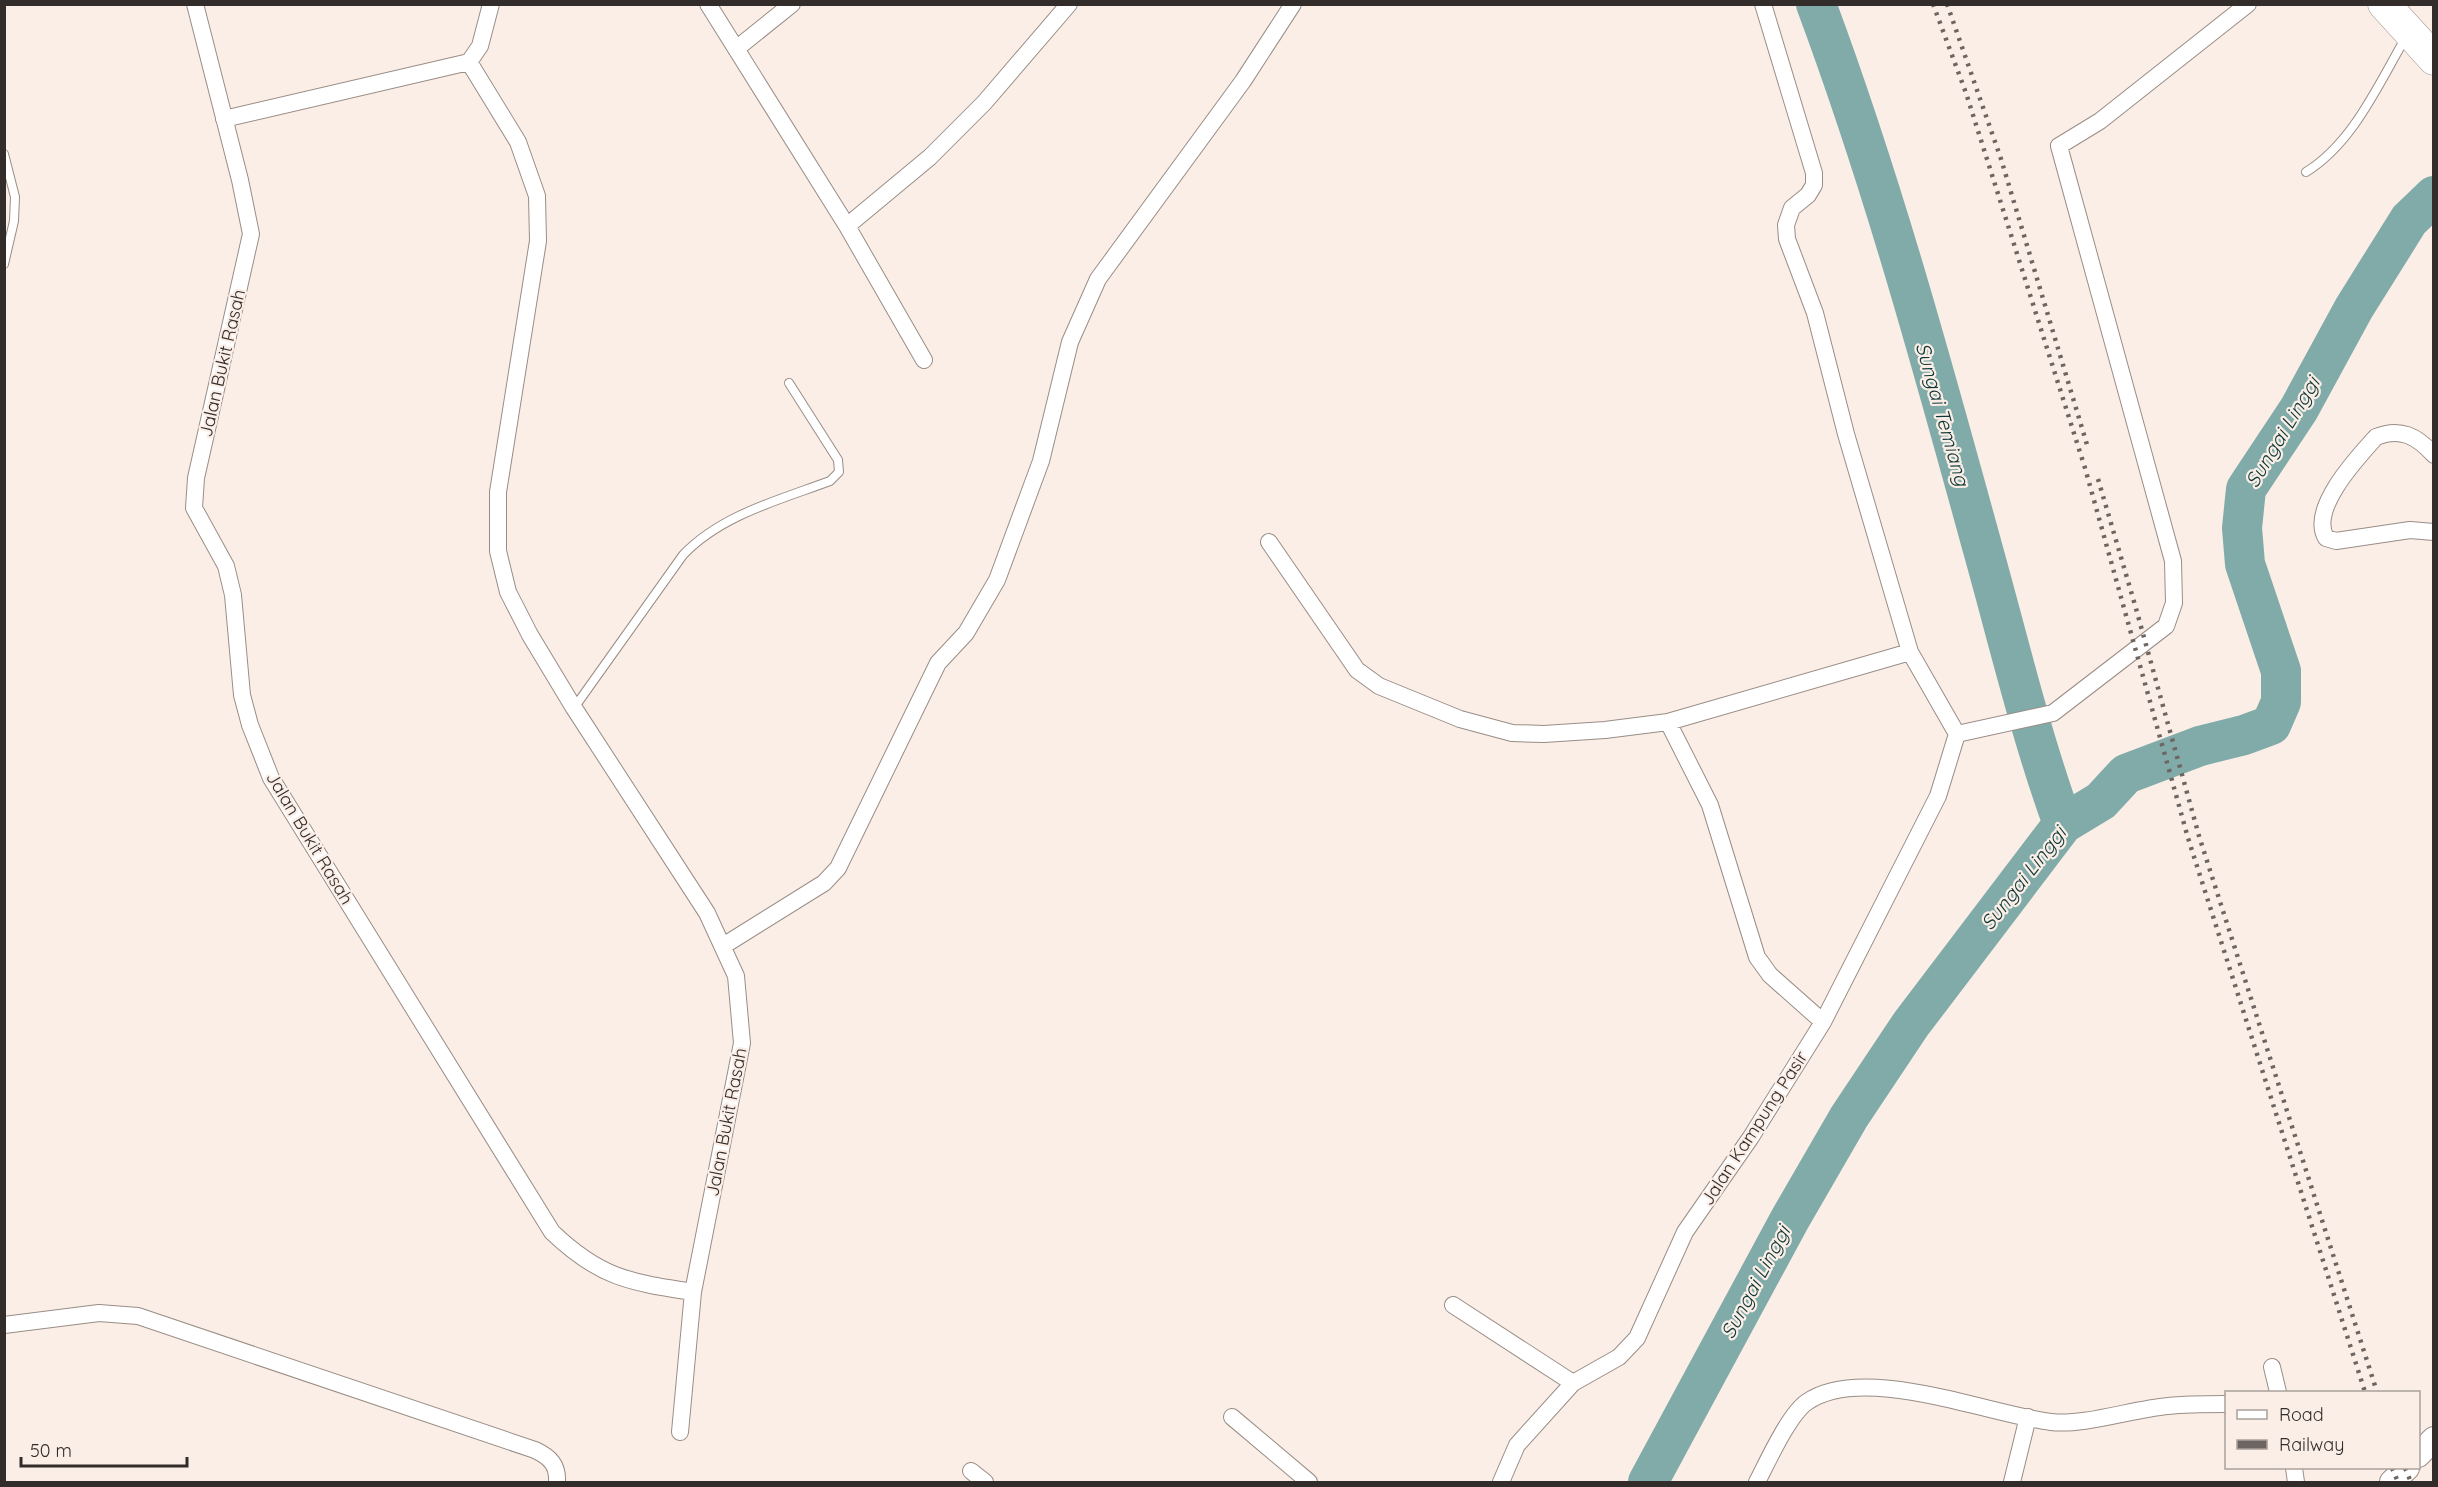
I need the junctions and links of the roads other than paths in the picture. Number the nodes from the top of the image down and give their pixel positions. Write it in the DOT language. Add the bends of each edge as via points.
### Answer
graph roads {
  1 [pos="195,4"];
  2 [pos="491,4"];
  3 [pos="708,4"];
  4 [pos="792,4"];
  5 [pos="1069,4"];
  6 [pos="1293,4"];
  7 [pos="1763,4"];
  8 [pos="2248,4"];
  9 [pos="2384,4"];
  10 [pos="2422,47"];
  11 [pos="736,50"];
  12 [pos="469,63"];
  13 [pos="225,119"];
  14 [pos="4,154"];
  15 [pos="2306,172"];
  16 [pos="847,226"];
  17 [pos="4,264"];
  18 [pos="924,360"];
  19 [pos="789,383"];
  20 [pos="2433,455"];
  21 [pos="2433,532"];
  22 [pos="1269,542"];
  23 [pos="1910,652"];
  24 [pos="574,708"];
  25 [pos="1668,722"];
  26 [pos="1957,734"];
  27 [pos="723,946"];
  28 [pos="1823,1022"];
  29 [pos="693,1292"];
  30 [pos="1453,1305"];
  31 [pos="4,1325"];
  32 [pos="2272,1367"];
  33 [pos="1572,1383"];
  34 [pos="2278,1391"];
  35 [pos="2225,1404"];
  36 [pos="1232,1417"];
  37 [pos="2028,1417"];
  38 [pos="680,1432"];
  39 [pos="2433,1439"];
  40 [pos="2420,1453"];
  41 [pos="2405,1469"];
  42 [pos="971,1472"];
  43 [pos="557,1482"];
  44 [pos="985,1482"];
  45 [pos="1309,1482"];
  46 [pos="1501,1482"];
  47 [pos="1757,1482"];
  48 [pos="2012,1482"];
  49 [pos="2392,1482"];
  1 -- 13 [label="street, Jalan Bukit Rasah"];
  2 -- 12 [label="street" via="480,46"];
  3 -- 11 [label="street"];
  4 -- 11 [label="street"];
  5 -- 16 [label="street" via="984,103 930,158"];
  6 -- 27 [label="street" via="1243,81 1098,279 1070,342 1041,461 997,580 966,633 938,663 838,868 824,883"];
  7 -- 23 [label="street" via="1814,173 1814,185 1808,195 1792,208 1786,225 1787,239 1815,313"];
  8 -- 26 [label="street" via="2100,121 2059,146 2173,561 2174,603 2166,626 2053,713"];
  9 -- 10 [label="highway"];
  10 -- 15 [label="lane" via="2320,164"];
  11 -- 16 [label="street"];
  12 -- 13 [label="street"];
  12 -- 24 [label="street, Jalan Bukit Rasah" via="518,142 537,196 537,241 498,492 498,551 508,592"];
  13 -- 29 [label="street, Jalan Bukit Rasah" via="250,234 196,478 194,508 226,566 233,595 242,695 250,726 272,778 552,1232 600,1270 622,1279"];
  14 -- 17 [label="lane" via="15,197"];
  16 -- 18 [label="street"];
  19 -- 24 [label="lane" via="838,460 839,472 830,481 758,508 698,539"];
  20 -- 21 [label="street" via="2412,436 2400,432 2376,437 2326,502 2322,531 2326,538 2336,541 2410,530"];
  22 -- 25 [label="street" via="1357,670 1379,686 1460,718 1512,733 1595,731"];
  23 -- 25 [label="street"];
  23 -- 26 [label="street"];
  24 -- 27 [label="street, Jalan Bukit Rasah" via="707,913"];
  25 -- 28 [label="street" via="1710,805 1757,957 1770,975"];
  26 -- 28 [label="street, Jalan Kampung Pasir" via="1938,796"];
  27 -- 29 [label="street, Jalan Bukit Rasah" via="736,976 742,1043"];
  28 -- 33 [label="street, Jalan Kampung Pasir" via="1685,1232 1637,1338 1619,1357"];
  29 -- 38 [label="street, Jalan Bukit Rasah"];
  30 -- 33 [label="street"];
  31 -- 43 [label="street" via="99,1314 138,1316 535,1450 555,1464"];
  32 -- 34 [label="street"];
  33 -- 46 [label="street, Jalan Kampung Pasir" via="1517,1446"];
  35 -- 37 [label="street" via="2169,1406 2052,1422"];
  36 -- 45 [label="street"];
  37 -- 47 [label="street" via="1915,1393 1864,1388 1830,1392 1806,1402 1780,1437"];
  37 -- 48 [label="street"];
  39 -- 40 [label="main road"];
  41 -- 49 [label="main road"];
  42 -- 44 [label="street"];
}
